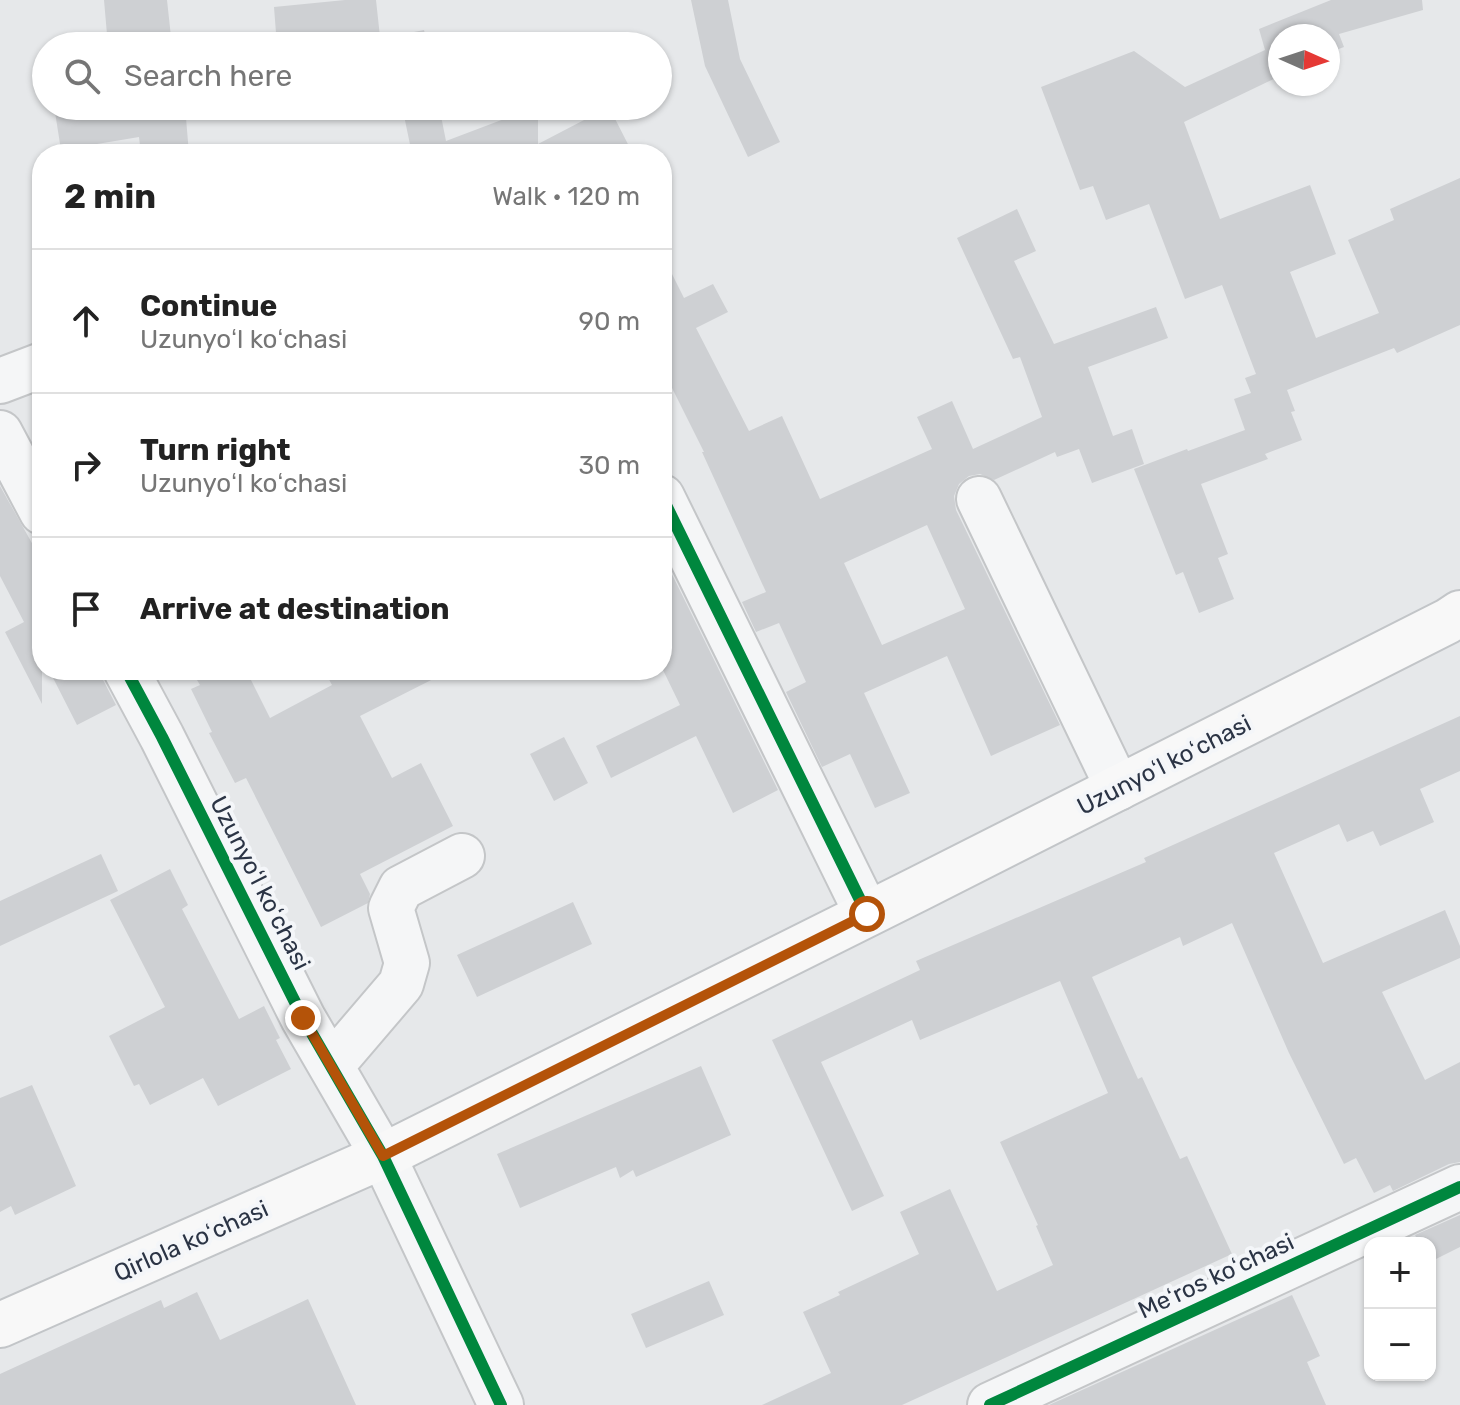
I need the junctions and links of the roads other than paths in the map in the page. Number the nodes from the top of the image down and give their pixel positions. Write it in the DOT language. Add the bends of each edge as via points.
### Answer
graph roads {
  1 [pos="32,369"];
  2 [pos="0,381"];
  3 [pos="0,433"];
  4 [pos="22,491"];
  5 [pos="979,499"];
  6 [pos="672,517"];
  7 [pos="1460,613"];
  8 [pos="131,680"];
  9 [pos="1118,788"];
  10 [pos="462,856"];
  11 [pos="867,914"];
  12 [pos="331,1066"];
  13 [pos="383,1156"];
  14 [pos="1460,1187"];
  15 [pos="0,1325"];
  16 [pos="501,1405"];
  17 [pos="990,1405"];
  1 -- 2 [label="street"];
  3 -- 4 [label="street"];
  5 -- 9 [label="street"];
  6 -- 11 [label="street"];
  7 -- 9 [label="main road, Uzunyoʻl koʻchasi"];
  8 -- 12 [label="street, Uzunyoʻl koʻchasi"];
  9 -- 11 [label="main road, Uzunyoʻl koʻchasi"];
  10 -- 12 [label="street" via="401,888 391,908 407,963 401,984"];
  11 -- 13 [label="main road, Uzunyoʻl koʻchasi"];
  12 -- 13 [label="street, Uzunyoʻl koʻchasi"];
  13 -- 15 [label="main road, Qirlola koʻchasi"];
  13 -- 16 [label="street"];
  14 -- 17 [label="street, Meʻros koʻchasi"];
}
